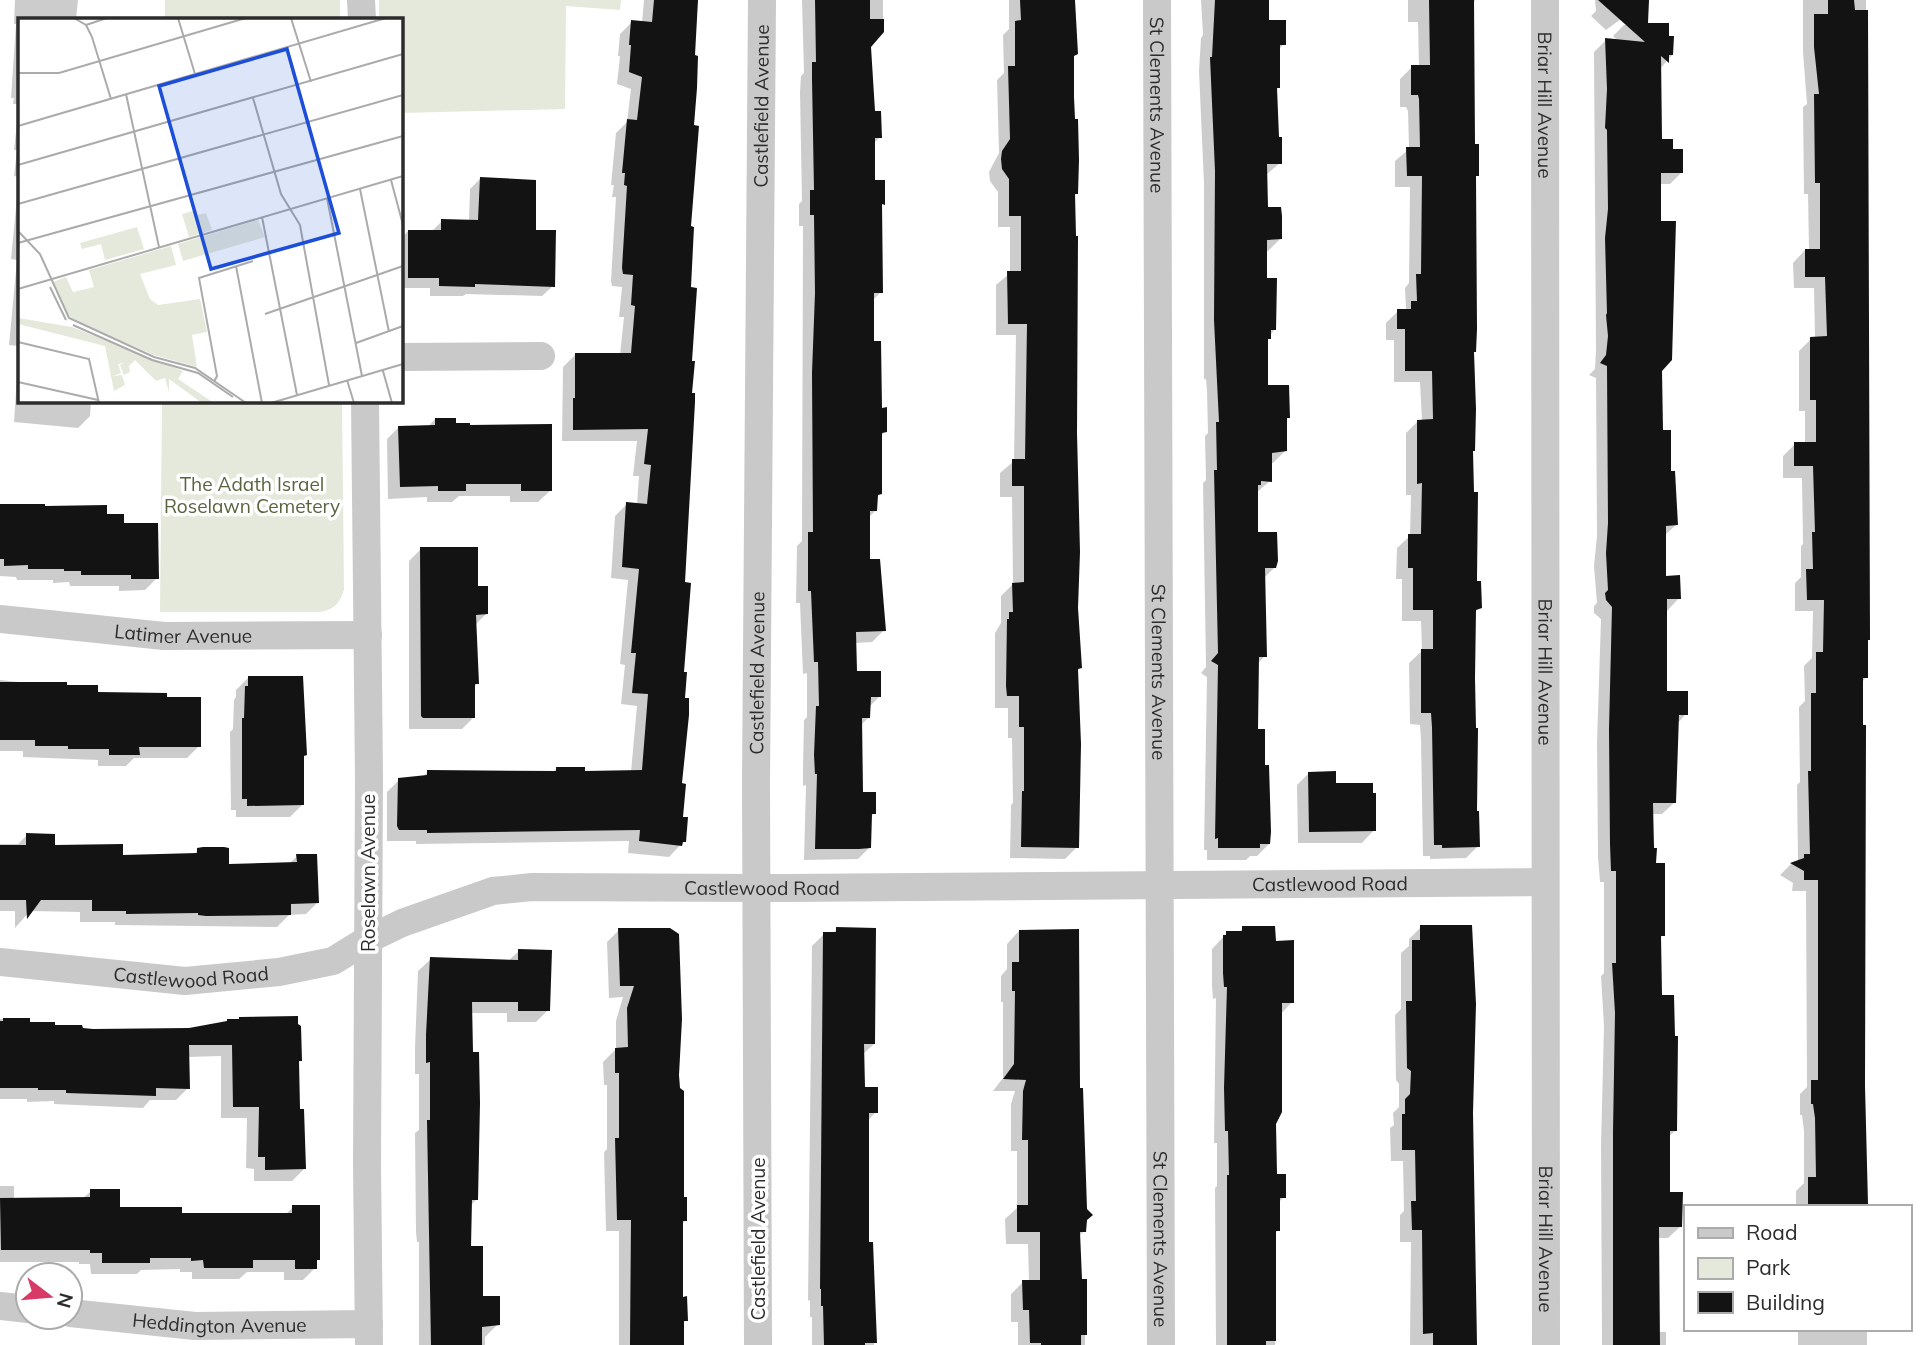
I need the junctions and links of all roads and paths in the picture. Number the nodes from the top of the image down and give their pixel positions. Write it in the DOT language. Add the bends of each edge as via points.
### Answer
graph roads {
  1 [pos="362,0"];
  2 [pos="762,0"];
  3 [pos="1157,0"];
  4 [pos="1545,0"];
  5 [pos="362,18"];
  6 [pos="541,356"];
  7 [pos="402,357"];
  8 [pos="365,402"];
  9 [pos="0,619"];
  10 [pos="368,635"];
  11 [pos="1544,882"];
  12 [pos="1159,885"];
  13 [pos="758,887"];
  14 [pos="367,940"];
  15 [pos="0,962"];
  16 [pos="84,1314"];
  17 [pos="369,1334"];
  18 [pos="758,1345"];
  19 [pos="1161,1345"];
  20 [pos="1546,1345"];
  1 -- 5 [label="street"];
  2 -- 13 [label="street, Castlefield Avenue"];
  3 -- 12 [label="street, St Clements Avenue"];
  4 -- 11 [label="street, Briar Hill Avenue"];
  6 -- 7 [label="street"];
  8 -- 10 [label="street, Roselawn Avenue"];
  9 -- 10 [label="street, Latimer Avenue" via="164,636"];
  10 -- 14 [label="street, Roselawn Avenue"];
  11 -- 12 [label="street, Castlewood Road"];
  11 -- 20 [label="street, Briar Hill Avenue"];
  12 -- 13 [label="street, Castlewood Road"];
  12 -- 19 [label="street, St Clements Avenue"];
  13 -- 14 [label="street, Castlewood Road" via="493,891"];
  13 -- 18 [label="street, Castlefield Avenue"];
  14 -- 15 [label="street, Castlewood Road" via="333,961 279,972 185,981"];
  14 -- 17 [label="street, Roselawn Avenue"];
  16 -- 17 [label="street, Heddington Avenue" via="195,1326"];
}
